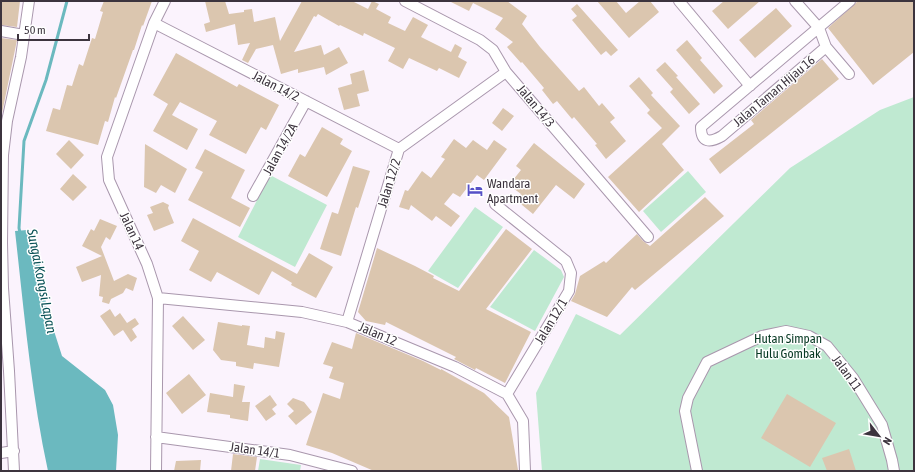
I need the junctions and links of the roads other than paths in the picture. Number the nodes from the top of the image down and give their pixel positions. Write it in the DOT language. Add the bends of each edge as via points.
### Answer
graph roads {
  1 [pos="29,1"];
  2 [pos="165,1"];
  3 [pos="405,1"];
  4 [pos="679,1"];
  5 [pos="795,1"];
  6 [pos="850,1"];
  7 [pos="154,23"];
  8 [pos="819,28"];
  9 [pos="1,31"];
  10 [pos="24,36"];
  11 [pos="826,47"];
  12 [pos="506,72"];
  13 [pos="849,74"];
  14 [pos="750,86"];
  15 [pos="306,101"];
  16 [pos="399,149"];
  17 [pos="2,155"];
  18 [pos="253,196"];
  19 [pos="495,204"];
  20 [pos="648,237"];
  21 [pos="1,243"];
  22 [pos="2,288"];
  23 [pos="158,298"];
  24 [pos="347,322"];
  25 [pos="5,372"];
  26 [pos="507,394"];
  27 [pos="156,437"];
  28 [pos="14,451"];
  29 [pos="1,453"];
  30 [pos="14,471"];
  31 [pos="156,471"];
  32 [pos="352,471"];
  33 [pos="525,471"];
  34 [pos="697,471"];
  35 [pos="894,471"];
  1 -- 10 [label="street"];
  2 -- 7 [label="street, Jalan 14"];
  3 -- 12 [label="street, Jalan 14/3" via="480,40 493,50"];
  4 -- 14 [label="street"];
  5 -- 8 [label="street"];
  6 -- 8 [label="street"];
  7 -- 15 [label="street, Jalan 14/2"];
  7 -- 23 [label="street, Jalan 14" via="107,157 109,180 147,264"];
  8 -- 11 [label="street"];
  8 -- 14 [label="street"];
  9 -- 10 [label="street"];
  10 -- 17 [label="street"];
  11 -- 13 [label="street"];
  11 -- 14 [label="street, Jalan Taman Hijau 16" via="722,136 704,139 701,127"];
  12 -- 16 [label="street, Jalan 12/2"];
  12 -- 20 [label="street, Jalan 14/3"];
  15 -- 16 [label="street, Jalan 14/2"];
  15 -- 18 [label="street, Jalan 14/2A"];
  16 -- 24 [label="street, Jalan 12/2"];
  17 -- 21 [label="street"];
  19 -- 26 [label="street, Jalan 12/1" via="566,261 571,273 569,291"];
  21 -- 22 [label="street"];
  22 -- 25 [label="street"];
  23 -- 24 [label="street, Jalan 12" via="302,312"];
  23 -- 27 [label="street, Jalan 14"];
  24 -- 26 [label="street, Jalan 12" via="455,367"];
  25 -- 28 [label="street"];
  26 -- 33 [label="street" via="523,421"];
  27 -- 31 [label="street, Jalan 14"];
  27 -- 32 [label="street, Jalan 14/1" via="290,454"];
  28 -- 29 [label="street"];
  28 -- 30 [label="street"];
  34 -- 35 [label="street, Jalan 11" via="685,410 688,398 707,362 762,336 786,331 809,336 827,346 853,378 882,425"];
}
